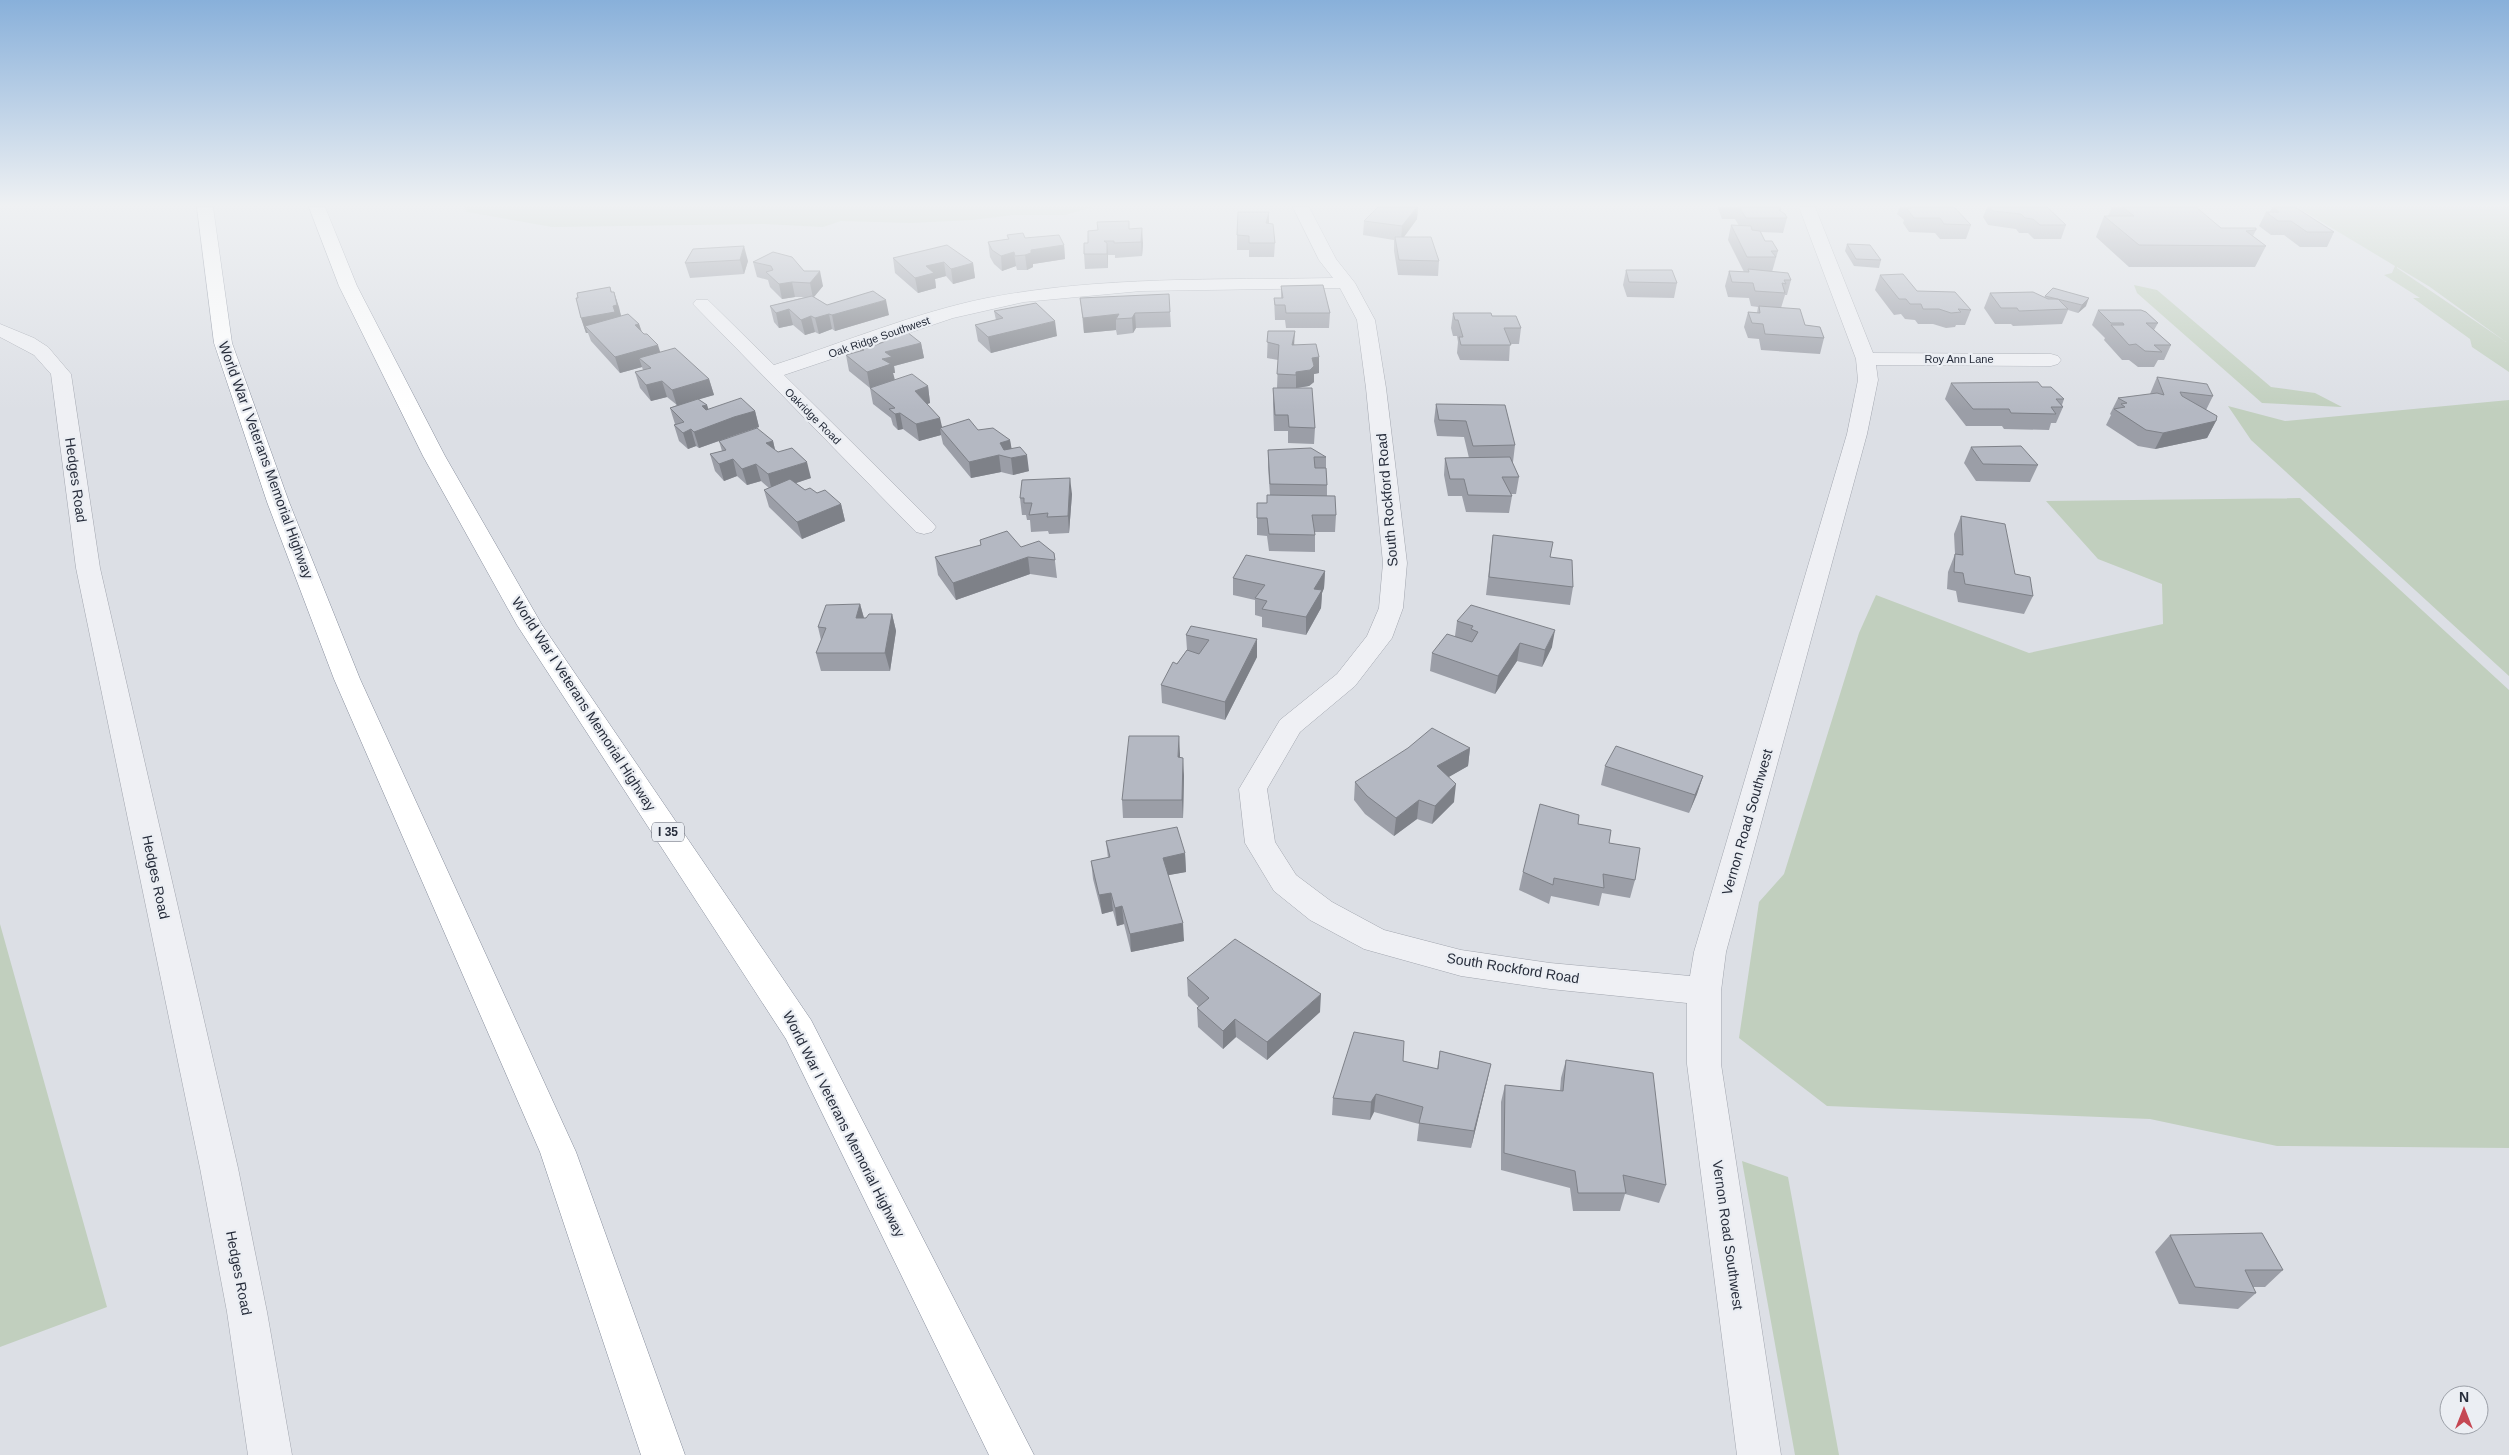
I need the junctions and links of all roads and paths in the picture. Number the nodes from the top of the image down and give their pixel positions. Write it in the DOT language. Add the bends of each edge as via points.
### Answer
graph roads {
  1 [pos="214,275"];
  2 [pos="344,275"];
  3 [pos="1340,275"];
  4 [pos="1834,275"];
  5 [pos="1346,283"];
  6 [pos="702,304"];
  7 [pos="0,330"];
  8 [pos="1866,358"];
  9 [pos="2051,360"];
  10 [pos="771,374"];
  11 [pos="924,527"];
  12 [pos="1704,991"];
  13 [pos="270,1455"];
  14 [pos="663,1455"];
  15 [pos="1012,1455"];
  16 [pos="1759,1455"];
  1 -- 14 [label="highway, World War I Veterans Memorial Highway" via="223,342 278,502 348,679 558,1152"];
  2 -- 15 [label="highway, World War I Veterans Memorial Highway / I 35" via="434,456 530,625 799,1030"];
  3 -- 5 [label="street, South Rockford Road"];
  4 -- 8 [label="street, Vernon Road Southwest"];
  5 -- 10 [label="street, Oak Ridge Southwest" via="1141,286 1024,297 947,314"];
  5 -- 12 [label="street, South Rockford Road" via="1366,320 1376,388 1395,563 1391,608 1379,638 1346,680 1290,726 1253,790 1260,843 1285,883 1321,911 1376,940 1460,963 1550,976"];
  6 -- 10 [label="street, Oakridge Road"];
  7 -- 13 [label="street, Hedges Road" via="49,355 61,374 88,568 219,1168"];
  8 -- 9 [label="street, Roy Ann Lane"];
  8 -- 12 [label="street, Vernon Road Southwest" via="1868,380 1857,434 1710,952"];
  10 -- 11 [label="street, Oakridge Road"];
  12 -- 16 [label="street, Vernon Road Southwest" via="1704,1064"];
}
